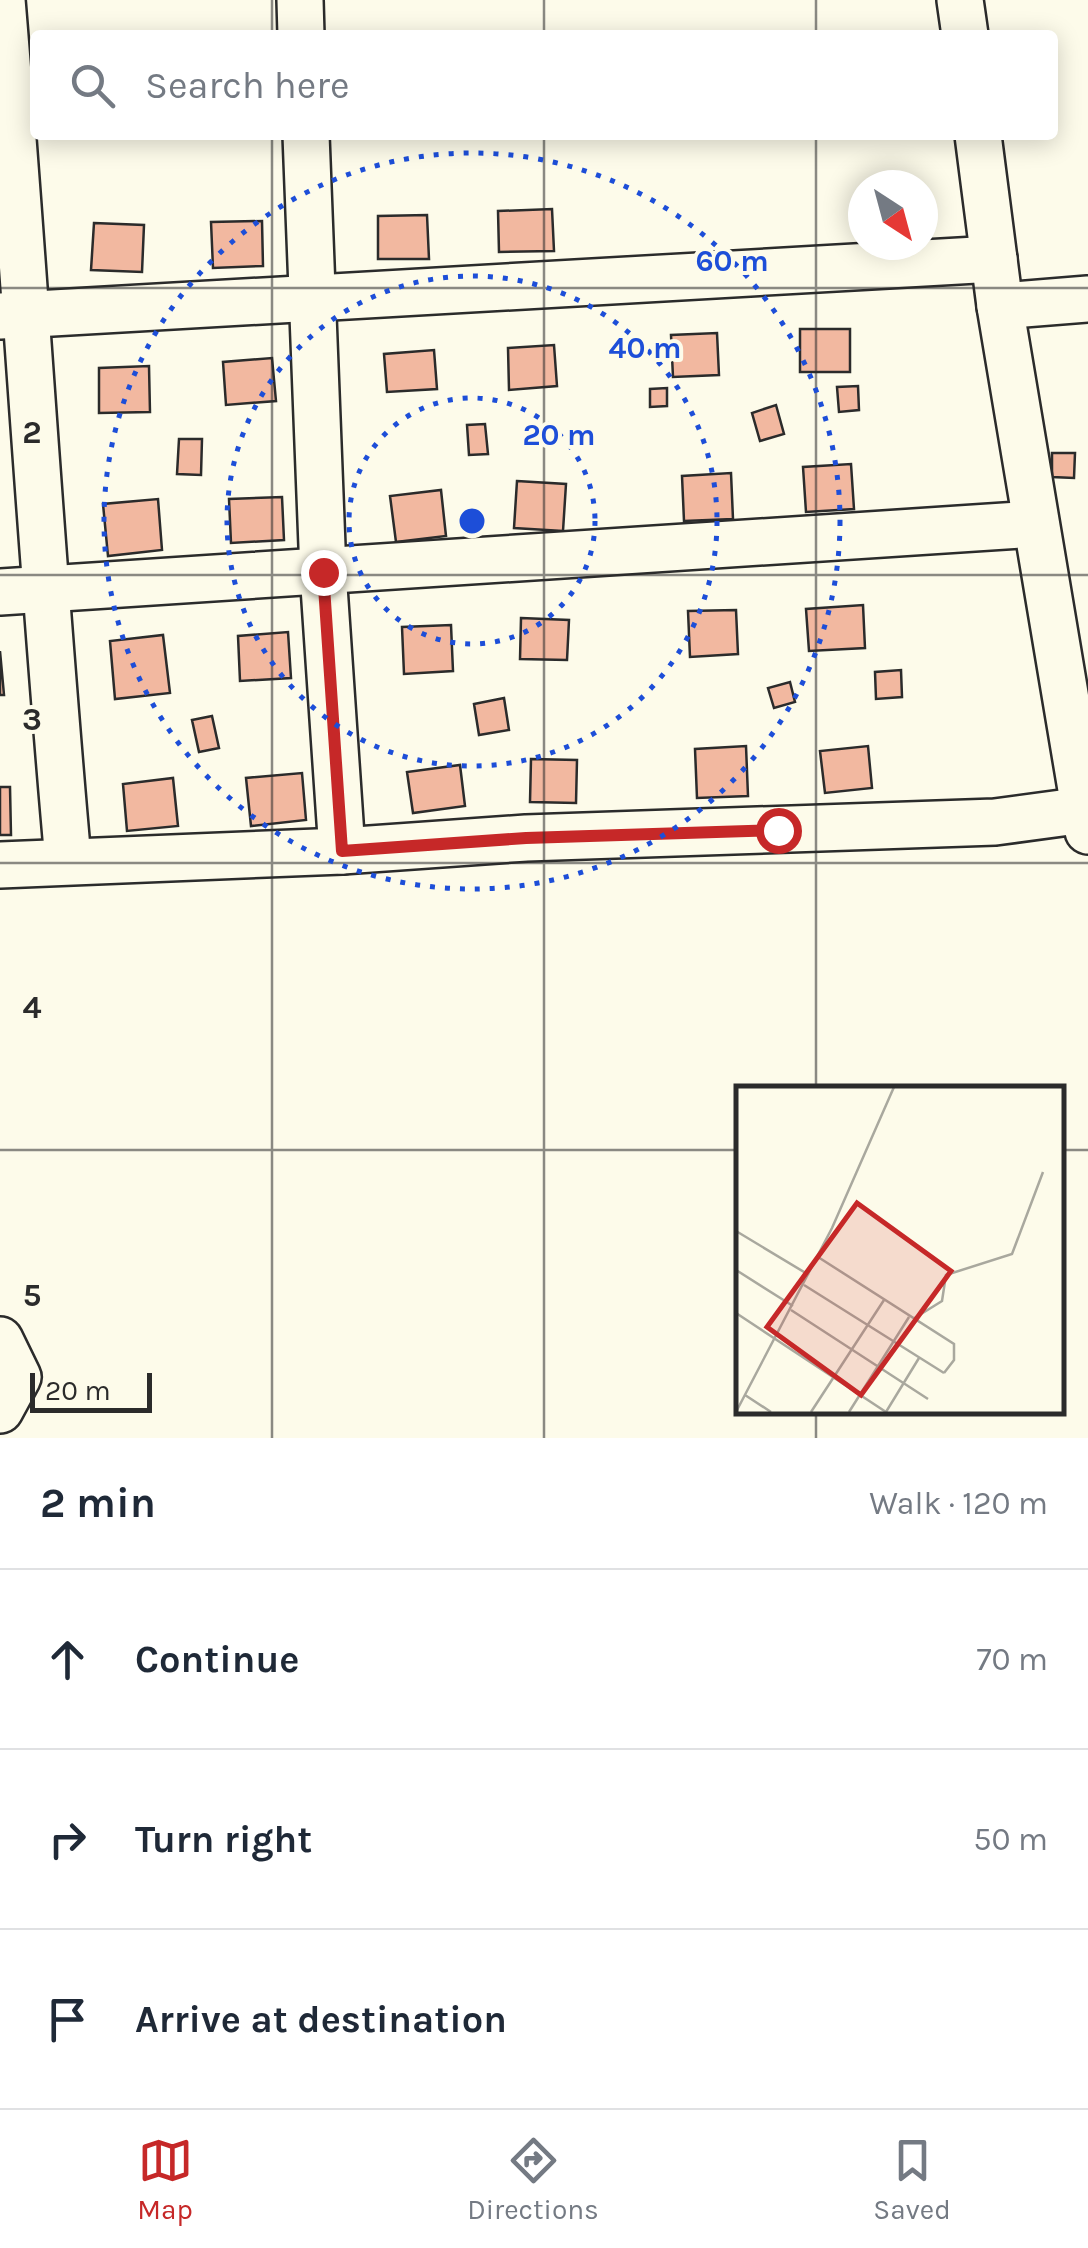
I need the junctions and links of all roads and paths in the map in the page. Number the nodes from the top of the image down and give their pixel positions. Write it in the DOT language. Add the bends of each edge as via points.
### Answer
graph roads {
  1 [pos="2,0"];
  2 [pos="300,0"];
  3 [pos="960,0"];
  4 [pos="302,30"];
  5 [pos="964,30"];
  6 [pos="306,140"];
  7 [pos="979,140"];
  8 [pos="994,259"];
  9 [pos="313,298"];
  10 [pos="1088,299"];
  11 [pos="1000,306"];
  12 [pos="14,315"];
  13 [pos="1035,524"];
  14 [pos="323,572"];
  15 [pos="22,590"];
  16 [pos="1070,621"];
  17 [pos="1086,820"];
  18 [pos="342,851"];
  19 [pos="68,860"];
  20 [pos="7,873"];
  21 [pos="0,1340"];
  22 [pos="0,1410"];
  1 -- 12 [label="street"];
  2 -- 4 [label="street"];
  3 -- 5 [label="street"];
  6 -- 9 [label="street"];
  7 -- 8 [label="street"];
  8 -- 9 [label="street"];
  8 -- 11 [label="street"];
  9 -- 12 [label="street"];
  9 -- 14 [label="street"];
  10 -- 11 [label="street"];
  11 -- 13 [label="street"];
  12 -- 15 [label="street"];
  13 -- 14 [label="street"];
  13 -- 16 [label="street"];
  14 -- 15 [label="street"];
  14 -- 18 [label="street"];
  15 -- 19 [label="street"];
  16 -- 17 [label="street"];
  17 -- 18 [label="street" via="526,838"];
  18 -- 19 [label="street"];
  19 -- 20 [label="street"];
  21 -- 22 [label="street" via="18,1377"];
}
